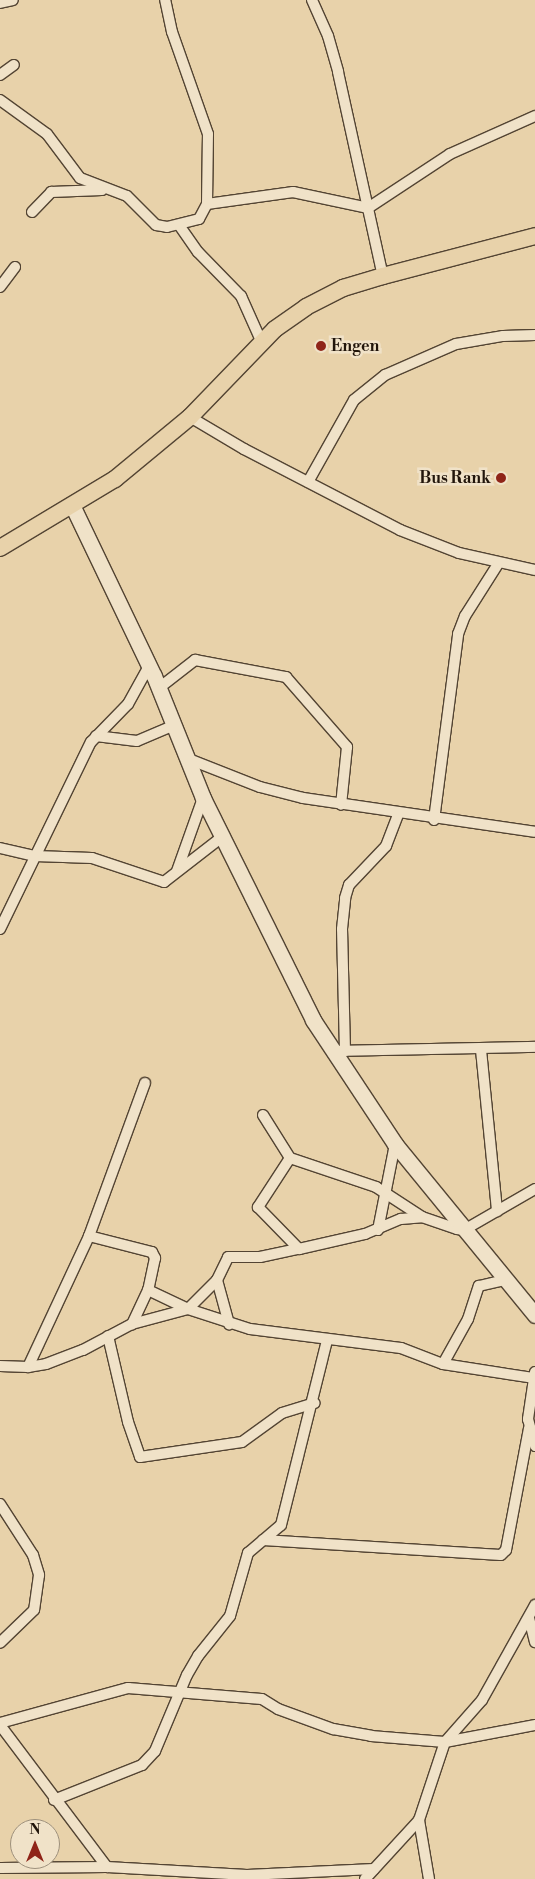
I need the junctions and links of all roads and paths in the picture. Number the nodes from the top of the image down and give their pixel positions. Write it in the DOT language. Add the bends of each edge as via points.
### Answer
graph roads {
  1 [pos="13,0"];
  2 [pos="165,0"];
  3 [pos="312,0"];
  4 [pos="0,3"];
  5 [pos="14,65"];
  6 [pos="0,75"];
  7 [pos="0,100"];
  8 [pos="535,116"];
  9 [pos="110,190"];
  10 [pos="207,204"];
  11 [pos="368,208"];
  12 [pos="32,212"];
  13 [pos="179,225"];
  14 [pos="535,236"];
  15 [pos="15,267"];
  16 [pos="383,276"];
  17 [pos="0,287"];
  18 [pos="535,336"];
  19 [pos="262,343"];
  20 [pos="190,417"];
  21 [pos="308,482"];
  22 [pos="73,507"];
  23 [pos="0,548"];
  24 [pos="498,564"];
  25 [pos="535,570"];
  26 [pos="150,666"];
  27 [pos="159,688"];
  28 [pos="173,726"];
  29 [pos="96,736"];
  30 [pos="186,758"];
  31 [pos="203,798"];
  32 [pos="341,805"];
  33 [pos="398,814"];
  34 [pos="434,820"];
  35 [pos="535,832"];
  36 [pos="222,837"];
  37 [pos="0,848"];
  38 [pos="35,856"];
  39 [pos="176,872"];
  40 [pos="0,929"];
  41 [pos="535,1047"];
  42 [pos="481,1050"];
  43 [pos="338,1051"];
  44 [pos="146,1083"];
  45 [pos="263,1115"];
  46 [pos="395,1144"];
  47 [pos="290,1158"];
  48 [pos="535,1189"];
  49 [pos="387,1192"];
  50 [pos="497,1211"];
  51 [pos="422,1217"];
  52 [pos="378,1230"];
  53 [pos="464,1230"];
  54 [pos="89,1236"];
  55 [pos="299,1249"];
  56 [pos="217,1280"];
  57 [pos="506,1280"];
  58 [pos="148,1290"];
  59 [pos="188,1309"];
  60 [pos="535,1315"];
  61 [pos="132,1324"];
  62 [pos="229,1324"];
  63 [pos="108,1336"];
  64 [pos="327,1340"];
  65 [pos="443,1364"];
  66 [pos="0,1366"];
  67 [pos="28,1367"];
  68 [pos="534,1375"];
  69 [pos="314,1403"];
  70 [pos="529,1428"];
  71 [pos="535,1446"];
  72 [pos="0,1504"];
  73 [pos="263,1540"];
  74 [pos="535,1605"];
  75 [pos="529,1618"];
  76 [pos="535,1642"];
  77 [pos="0,1643"];
  78 [pos="180,1692"];
  79 [pos="0,1724"];
  80 [pos="535,1725"];
  81 [pos="445,1742"];
  82 [pos="54,1800"];
  83 [pos="419,1820"];
  84 [pos="108,1867"];
  85 [pos="0,1868"];
  86 [pos="374,1869"];
  87 [pos="193,1876"];
  88 [pos="365,1879"];
  89 [pos="429,1879"];
  1 -- 4 [label="street"];
  2 -- 10 [label="street" via="172,32 208,134"];
  3 -- 11 [label="street" via="328,36 354,133"];
  5 -- 6 [label="street"];
  7 -- 9 [label="street" via="47,134 80,178"];
  8 -- 11 [label="street" via="450,154"];
  9 -- 12 [label="street" via="51,192"];
  9 -- 13 [label="street" via="134,202 156,225"];
  10 -- 11 [label="street" via="293,192"];
  10 -- 13 [label="street" via="199,219"];
  11 -- 16 [label="street"];
  13 -- 19 [label="street" via="198,252 241,296"];
  14 -- 16 [label="main road"];
  15 -- 17 [label="street"];
  16 -- 19 [label="main road" via="324,296 275,329"];
  18 -- 21 [label="street" via="503,336 456,344 385,375 354,400"];
  19 -- 20 [label="main road"];
  20 -- 21 [label="street"];
  20 -- 22 [label="main road" via="115,479"];
  21 -- 24 [label="street" via="400,530"];
  22 -- 23 [label="main road"];
  22 -- 26 [label="street"];
  24 -- 25 [label="street"];
  24 -- 34 [label="street" via="465,616 458,634"];
  26 -- 27 [label="street"];
  26 -- 29 [label="street" via="128,704"];
  27 -- 28 [label="street"];
  27 -- 32 [label="street" via="195,660 286,676 347,747"];
  28 -- 29 [label="street" via="137,741"];
  28 -- 30 [label="street"];
  29 -- 38 [label="street"];
  30 -- 31 [label="street"];
  30 -- 32 [label="street" via="279,793"];
  31 -- 36 [label="street"];
  31 -- 39 [label="street"];
  32 -- 33 [label="street"];
  33 -- 34 [label="street"];
  33 -- 43 [label="street" via="386,846 350,885 345,898"];
  34 -- 35 [label="street"];
  36 -- 39 [label="street"];
  36 -- 43 [label="street"];
  37 -- 38 [label="street"];
  38 -- 39 [label="street" via="92,858 161,882"];
  38 -- 40 [label="street"];
  41 -- 42 [label="street"];
  42 -- 43 [label="street"];
  42 -- 50 [label="street"];
  43 -- 46 [label="street"];
  44 -- 54 [label="street"];
  45 -- 47 [label="street"];
  46 -- 49 [label="street"];
  46 -- 53 [label="street"];
  47 -- 49 [label="street"];
  47 -- 55 [label="street" via="258,1207"];
  48 -- 50 [label="street"];
  49 -- 51 [label="street"];
  49 -- 52 [label="street"];
  50 -- 53 [label="street"];
  51 -- 52 [label="street" via="401,1219"];
  51 -- 53 [label="street"];
  52 -- 55 [label="street"];
  53 -- 57 [label="street"];
  54 -- 58 [label="street" via="152,1252 154,1268"];
  54 -- 67 [label="street"];
  55 -- 56 [label="street" via="260,1256 228,1257"];
  56 -- 59 [label="street"];
  56 -- 62 [label="street"];
  57 -- 60 [label="street"];
  57 -- 65 [label="street" via="479,1286 468,1319"];
  58 -- 59 [label="street"];
  58 -- 61 [label="street"];
  59 -- 61 [label="street"];
  59 -- 62 [label="street"];
  61 -- 63 [label="street"];
  62 -- 64 [label="street"];
  63 -- 67 [label="street" via="66,1358"];
  63 -- 69 [label="street" via="128,1422 140,1457 239,1443 282,1413"];
  64 -- 65 [label="street" via="401,1348"];
  64 -- 69 [label="street"];
  65 -- 68 [label="street"];
  66 -- 67 [label="street"];
  68 -- 70 [label="street" via="528,1408"];
  69 -- 73 [label="street" via="282,1525"];
  70 -- 71 [label="street"];
  70 -- 73 [label="street" via="506,1550 501,1555"];
  72 -- 77 [label="street" via="33,1555 39,1575 34,1610"];
  73 -- 78 [label="street" via="251,1548 245,1559 230,1616 198,1656"];
  74 -- 75 [label="street"];
  75 -- 76 [label="street"];
  75 -- 81 [label="street" via="482,1700"];
  78 -- 79 [label="street" via="123,1688"];
  78 -- 81 [label="street" via="262,1700 333,1729"];
  78 -- 82 [label="street" via="162,1738 142,1765"];
  79 -- 82 [label="street"];
  80 -- 81 [label="street"];
  81 -- 83 [label="street"];
  82 -- 84 [label="street"];
  83 -- 86 [label="street"];
  83 -- 89 [label="street"];
  84 -- 85 [label="street"];
  84 -- 87 [label="street"];
  86 -- 87 [label="street"];
  86 -- 88 [label="street"];
}
